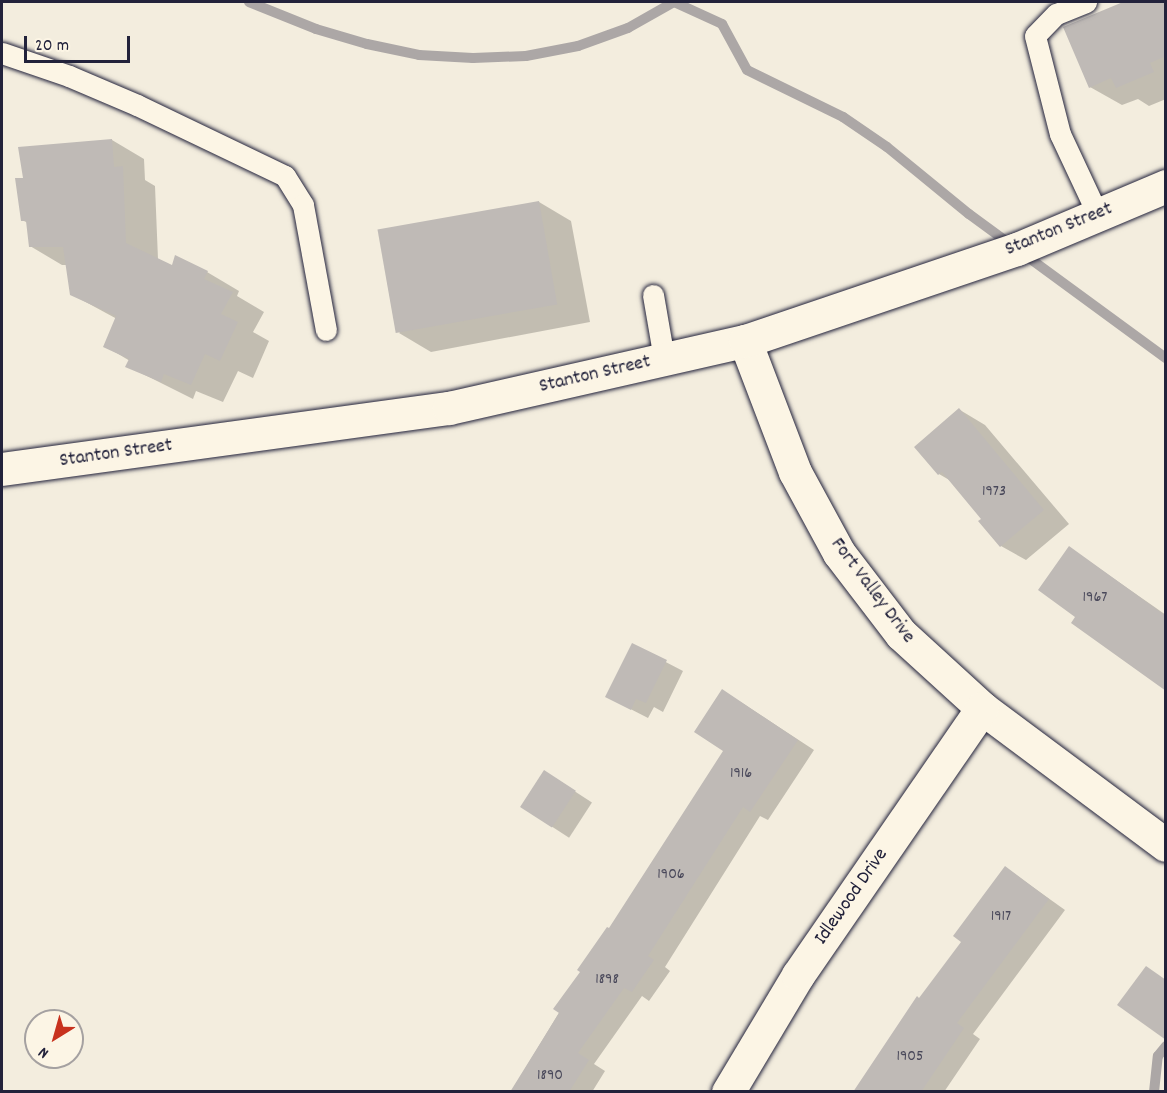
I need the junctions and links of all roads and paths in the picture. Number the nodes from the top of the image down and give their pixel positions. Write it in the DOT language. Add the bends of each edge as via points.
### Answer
graph roads {
  1 [pos="1086,2"];
  2 [pos="2,53"];
  3 [pos="1166,186"];
  4 [pos="1098,215"];
  5 [pos="653,295"];
  6 [pos="326,330"];
  7 [pos="745,341"];
  8 [pos="664,359"];
  9 [pos="2,469"];
  10 [pos="982,708"];
  11 [pos="1166,845"];
  12 [pos="728,1092"];
  1 -- 4 [label="lane" via="1056,14 1035,36 1060,134"];
  2 -- 6 [label="lane" via="88,84 285,176 303,205"];
  3 -- 4 [label="street, Stanton Street"];
  4 -- 7 [label="street, Stanton Street" via="1017,249"];
  5 -- 8 [label="lane"];
  7 -- 8 [label="street, Stanton Street"];
  7 -- 10 [label="street, Fort Valley Drive" via="795,472 839,553 901,634"];
  8 -- 9 [label="street, Stanton Street" via="449,408"];
  10 -- 11 [label="street, Fort Valley Drive"];
  10 -- 12 [label="street, Idlewood Drive" via="798,975"];
}
